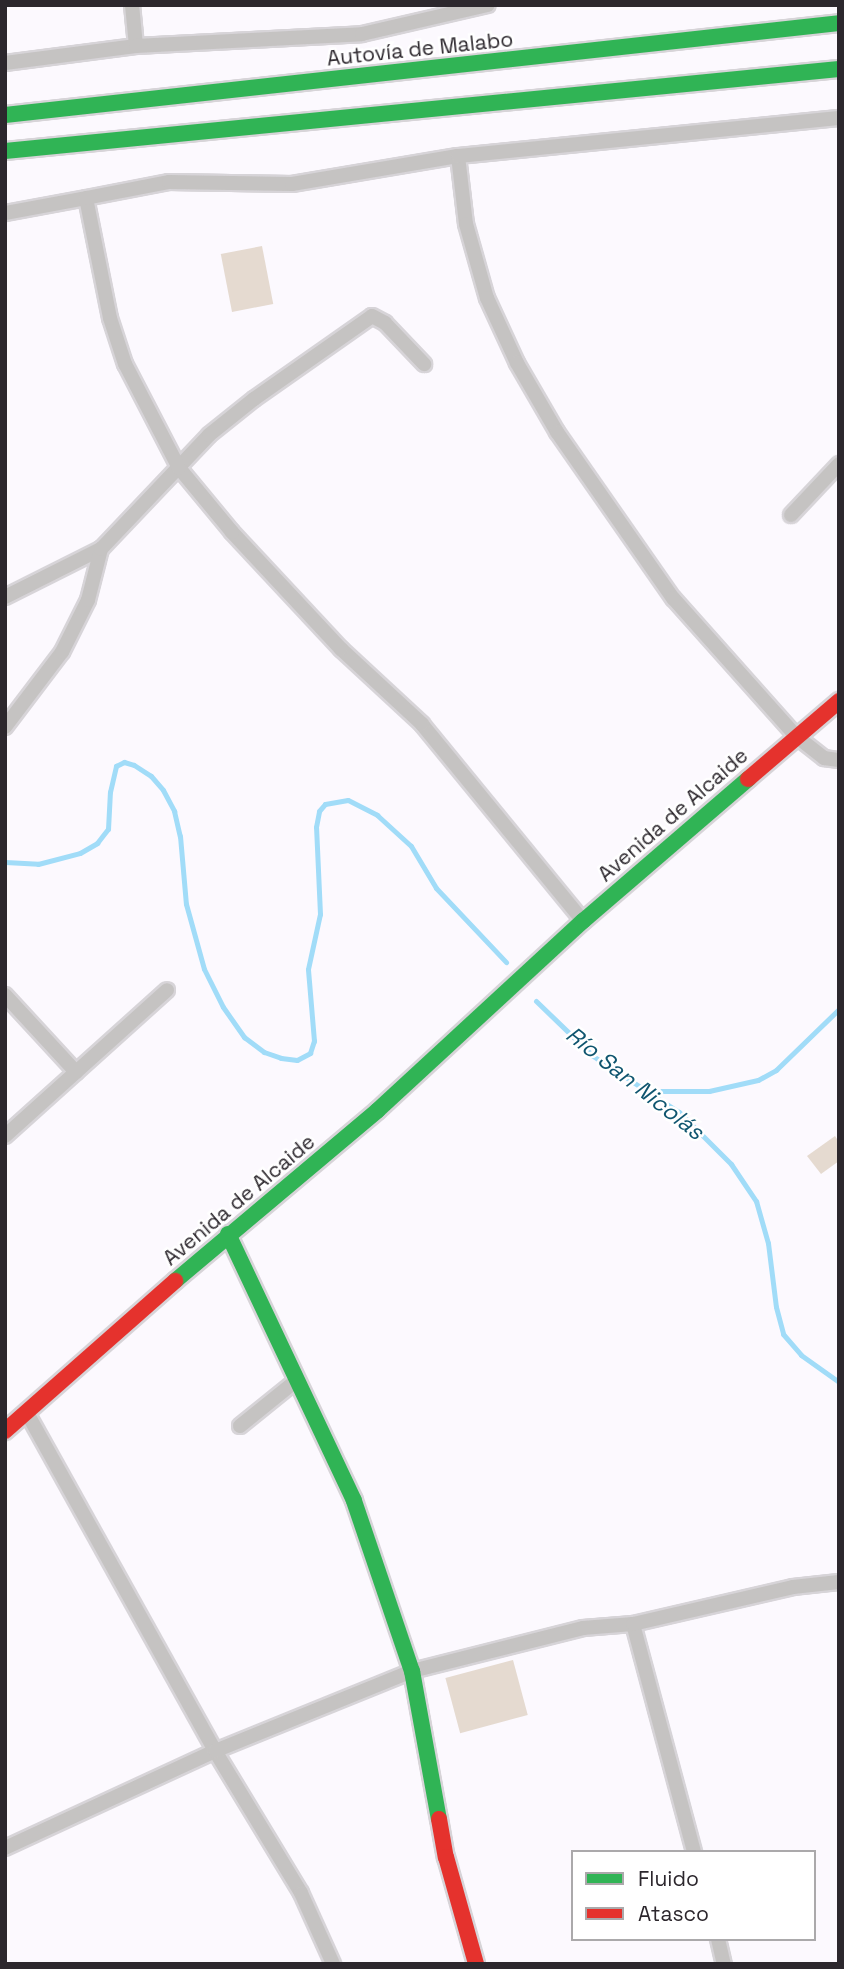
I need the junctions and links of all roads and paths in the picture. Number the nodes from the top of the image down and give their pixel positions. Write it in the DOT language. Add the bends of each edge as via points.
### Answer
graph roads {
  1 [pos="132,5"];
  2 [pos="488,5"];
  3 [pos="839,23"];
  4 [pos="136,46"];
  5 [pos="5,63"];
  6 [pos="839,69"];
  7 [pos="5,116"];
  8 [pos="839,118"];
  9 [pos="5,151"];
  10 [pos="458,156"];
  11 [pos="86,198"];
  12 [pos="5,213"];
  13 [pos="424,364"];
  14 [pos="839,464"];
  15 [pos="179,468"];
  16 [pos="791,515"];
  17 [pos="101,549"];
  18 [pos="5,597"];
  19 [pos="839,701"];
  20 [pos="5,727"];
  21 [pos="796,736"];
  22 [pos="839,760"];
  23 [pos="583,921"];
  24 [pos="167,990"];
  25 [pos="5,995"];
  26 [pos="76,1072"];
  27 [pos="5,1136"];
  28 [pos="228,1234"];
  29 [pos="297,1380"];
  30 [pos="27,1413"];
  31 [pos="240,1426"];
  32 [pos="5,1431"];
  33 [pos="839,1582"];
  34 [pos="633,1624"];
  35 [pos="412,1671"];
  36 [pos="215,1751"];
  37 [pos="5,1848"];
  38 [pos="693,1850"];
  39 [pos="718,1941"];
  40 [pos="333,1964"];
  41 [pos="476,1964"];
  42 [pos="724,1964"];
  1 -- 4 [label="street"];
  2 -- 4 [label="street" via="362,34"];
  3 -- 7 [label="main road, Autovía de Malabo"];
  4 -- 5 [label="street"];
  6 -- 9 [label="main road"];
  8 -- 10 [label="street"];
  10 -- 11 [label="street" via="292,184 169,182"];
  10 -- 21 [label="street" via="466,224 487,298 517,363 557,432 673,598"];
  11 -- 12 [label="street"];
  11 -- 15 [label="street" via="110,318 125,364"];
  13 -- 15 [label="street" via="385,323 372,316 254,399 209,435"];
  14 -- 16 [label="street"];
  15 -- 17 [label="street"];
  15 -- 23 [label="street" via="341,649 422,724"];
  17 -- 18 [label="street"];
  17 -- 20 [label="street" via="88,600 62,652"];
  19 -- 21 [label="main road, Avenida de Alcaide"];
  21 -- 22 [label="street" via="824,758"];
  21 -- 23 [label="main road, Avenida de Alcaide"];
  23 -- 28 [label="main road, Avenida de Alcaide" via="378,1110"];
  24 -- 26 [label="street"];
  25 -- 26 [label="street"];
  26 -- 27 [label="street"];
  28 -- 29 [label="main road"];
  28 -- 30 [label="main road, Avenida de Alcaide"];
  29 -- 31 [label="street"];
  29 -- 35 [label="main road" via="354,1501"];
  30 -- 32 [label="main road, Avenida de Alcaide"];
  30 -- 36 [label="street"];
  33 -- 34 [label="street" via="793,1587"];
  34 -- 35 [label="street" via="583,1628"];
  34 -- 38 [label="street"];
  35 -- 36 [label="street"];
  35 -- 41 [label="main road" via="446,1857"];
  36 -- 37 [label="street"];
  36 -- 40 [label="street" via="301,1893"];
  39 -- 42 [label="street"];
}
